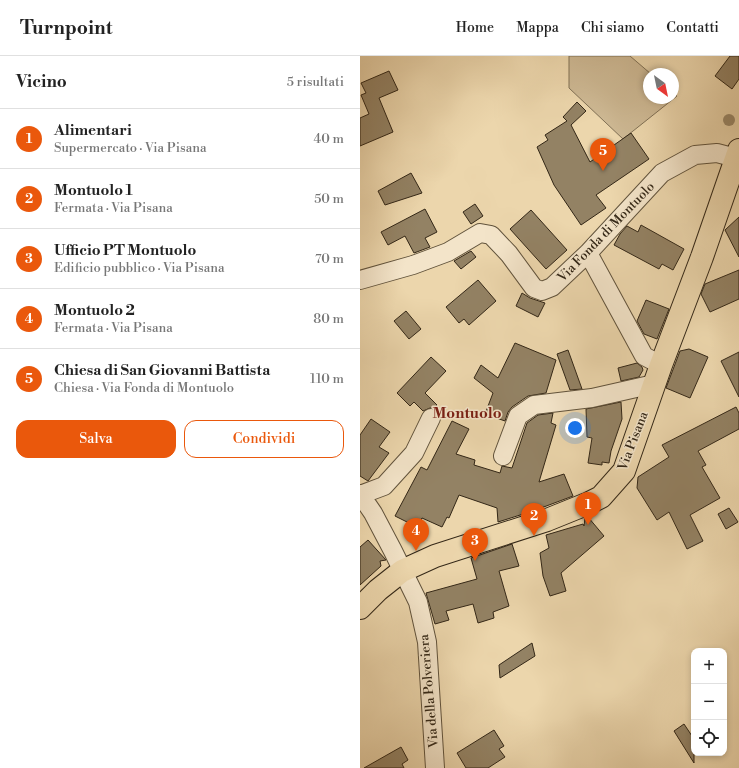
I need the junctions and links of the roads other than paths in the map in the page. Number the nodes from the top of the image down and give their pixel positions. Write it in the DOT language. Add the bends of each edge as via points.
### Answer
graph roads {
  1 [pos="737,159"];
  2 [pos="588,253"];
  3 [pos="360,280"];
  4 [pos="657,375"];
  5 [pos="431,418"];
  6 [pos="503,456"];
  7 [pos="360,494"];
  8 [pos="402,571"];
  9 [pos="360,608"];
  10 [pos="435,768"];
  1 -- 2 [label="street, Via Fonda di Montuolo" via="717,153 695,155 662,173"];
  1 -- 4 [label="main road, Via Pisana"];
  2 -- 3 [label="street, Via Fonda di Montuolo" via="552,287 542,291 534,288 509,254 491,235 480,233 448,252 414,265"];
  2 -- 4 [label="street"];
  4 -- 6 [label="street" via="592,398 534,405 518,416"];
  4 -- 8 [label="main road, Via Pisana" via="624,471 600,497 546,520 435,556"];
  5 -- 7 [label="street" via="414,453 384,486"];
  7 -- 8 [label="street, Via della Polveriera" via="373,513"];
  8 -- 9 [label="main road, Via Pisana"];
  8 -- 10 [label="street, Via della Polveriera" via="418,602 427,642"];
}
